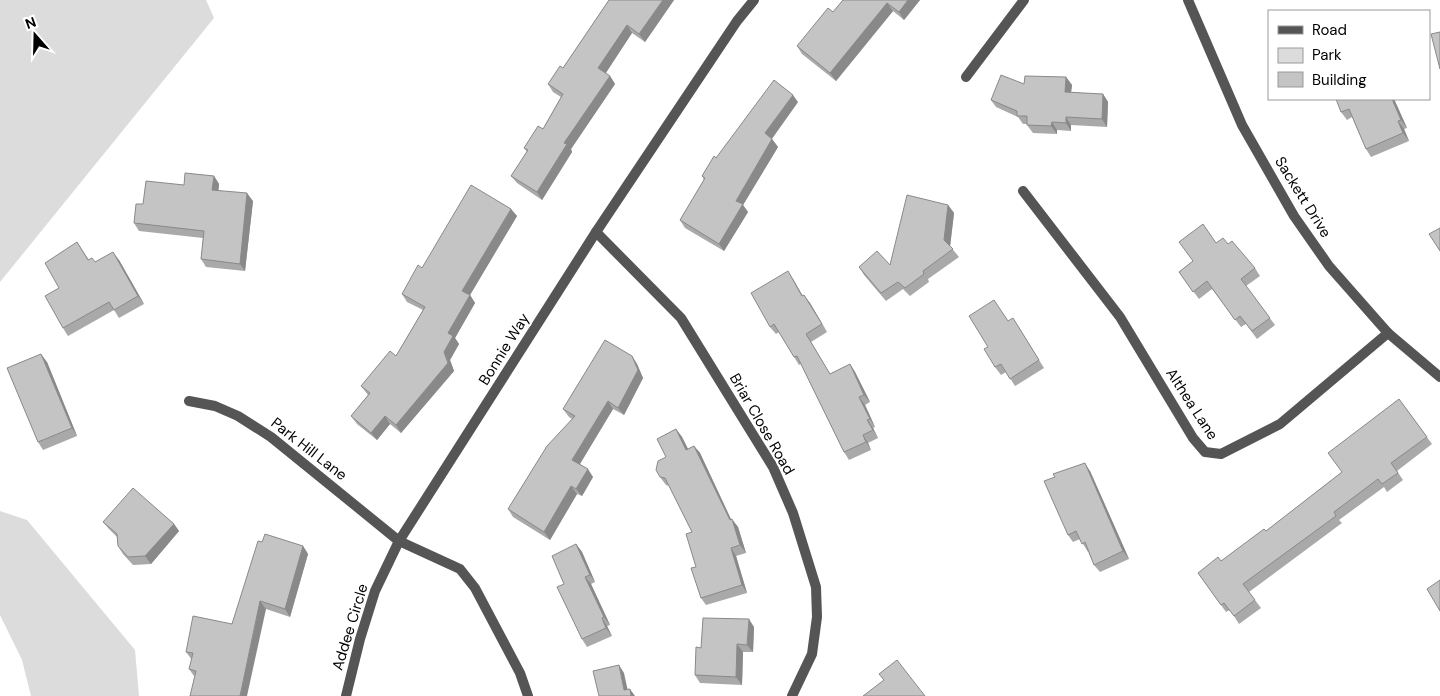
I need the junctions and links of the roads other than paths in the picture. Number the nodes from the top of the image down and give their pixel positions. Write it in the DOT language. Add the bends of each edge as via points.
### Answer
graph roads {
  1 [pos="754,0"];
  2 [pos="1024,0"];
  3 [pos="1188,0"];
  4 [pos="966,77"];
  5 [pos="1023,191"];
  6 [pos="596,232"];
  7 [pos="1388,333"];
  8 [pos="1440,377"];
  9 [pos="189,401"];
  10 [pos="400,541"];
  11 [pos="346,696"];
  12 [pos="528,696"];
  13 [pos="792,696"];
  1 -- 6 [label="street, Bonnie Way"];
  2 -- 4 [label="street"];
  3 -- 7 [label="street, Sackett Drive" via="1242,125 1294,216 1329,266"];
  5 -- 7 [label="street, Althea Lane" via="1120,317 1193,438 1205,452 1221,454 1280,424"];
  6 -- 10 [label="street, Bonnie Way"];
  6 -- 13 [label="street, Briar Close Road" via="681,318 773,467 793,514 816,587 817,617 812,654"];
  7 -- 8 [label="street, Sackett Drive"];
  9 -- 10 [label="street, Park Hill Lane" via="215,406 238,416 271,437"];
  10 -- 11 [label="street, Addee Circle" via="375,591"];
  10 -- 12 [label="street" via="460,569 475,588 512,656"];
}
